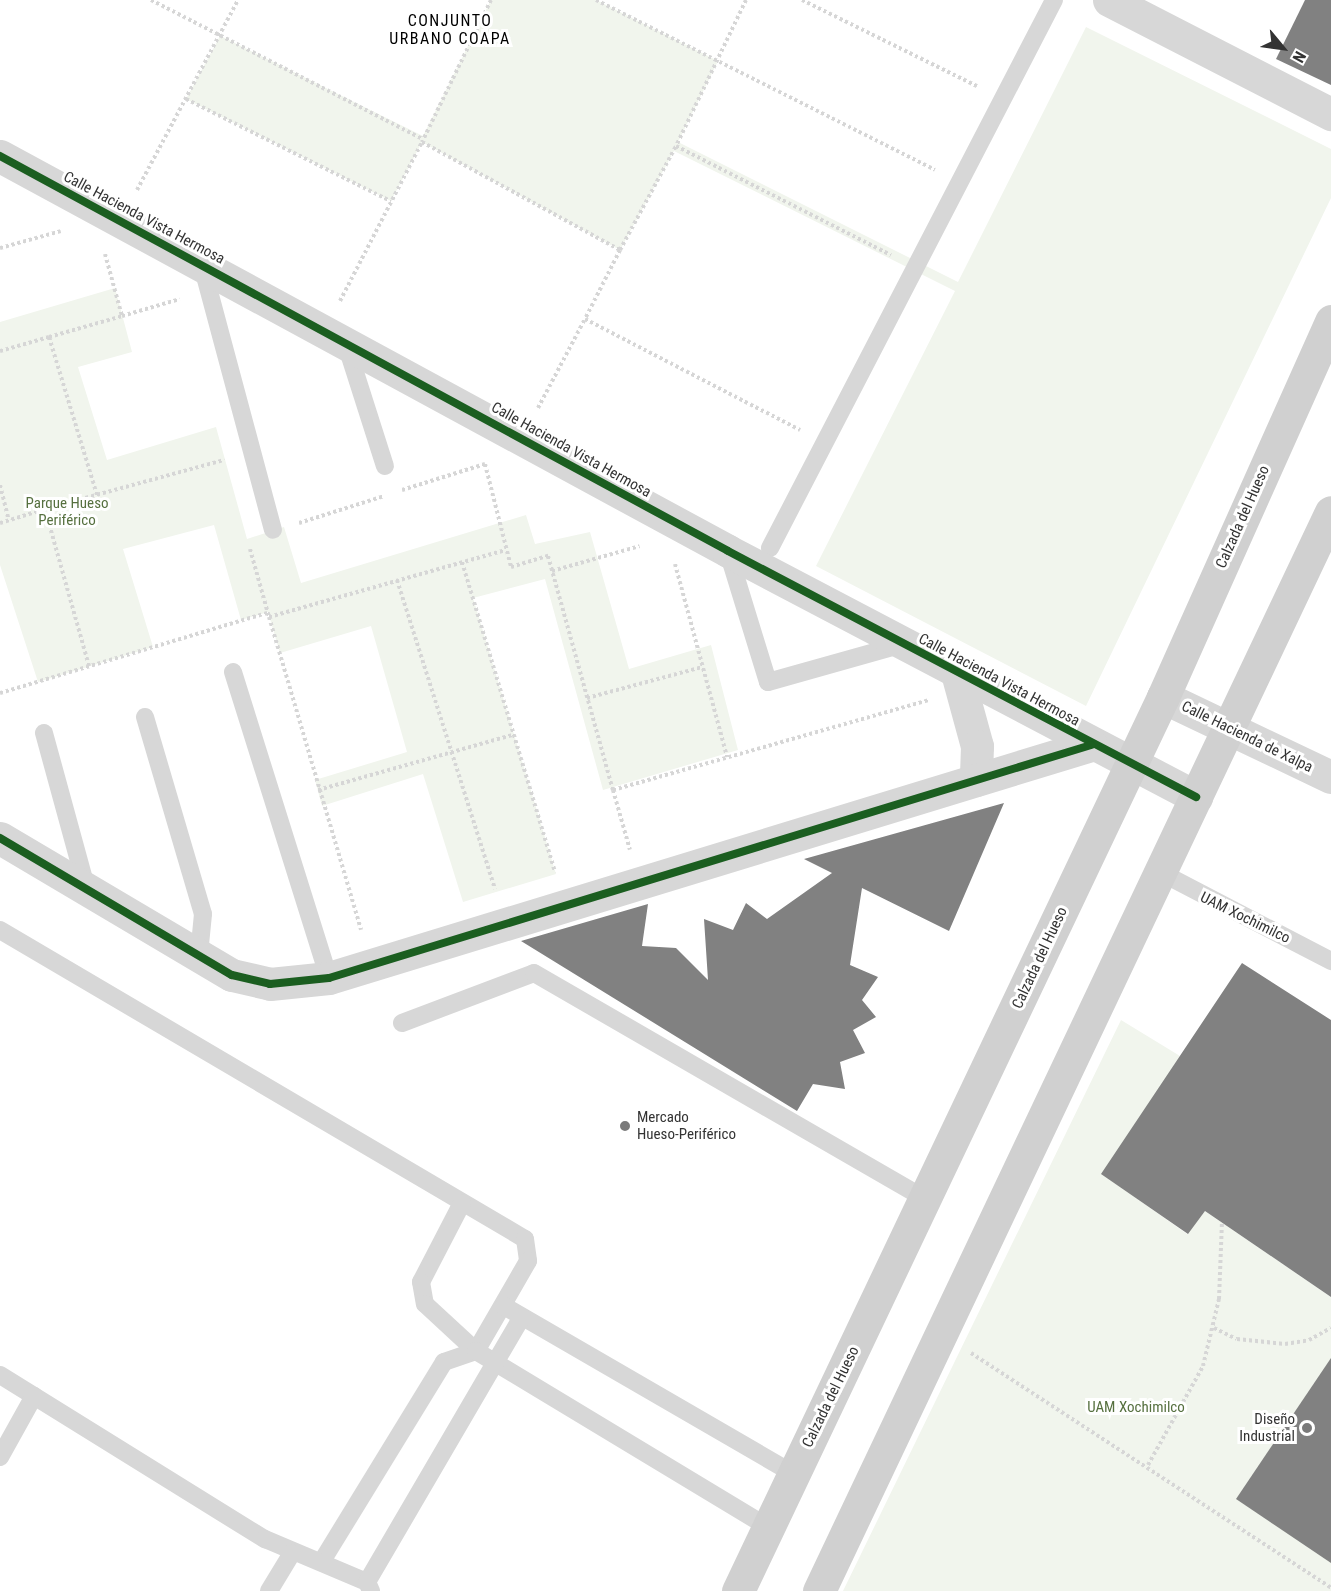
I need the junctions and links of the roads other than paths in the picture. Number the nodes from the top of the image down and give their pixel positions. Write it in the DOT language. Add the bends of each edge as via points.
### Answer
graph roads {
  1 [pos="1054,0"];
  2 [pos="1109,0"];
  3 [pos="1331,114"];
  4 [pos="0,156"];
  5 [pos="202,266"];
  6 [pos="1331,321"];
  7 [pos="345,342"];
  8 [pos="385,466"];
  9 [pos="1331,512"];
  10 [pos="273,530"];
  11 [pos="770,548"];
  12 [pos="728,551"];
  13 [pos="903,644"];
  14 [pos="233,672"];
  15 [pos="949,685"];
  16 [pos="1163,697"];
  17 [pos="145,717"];
  18 [pos="1229,728"];
  19 [pos="44,733"];
  20 [pos="1091,745"];
  21 [pos="1131,765"];
  22 [pos="1331,777"];
  23 [pos="976,780"];
  24 [pos="1196,797"];
  25 [pos="0,837"];
  26 [pos="1160,872"];
  27 [pos="87,888"];
  28 [pos="0,930"];
  29 [pos="199,955"];
  30 [pos="1331,961"];
  31 [pos="329,978"];
  32 [pos="402,1023"];
  33 [pos="927,1200"];
  34 [pos="462,1203"];
  35 [pos="504,1306"];
  36 [pos="522,1317"];
  37 [pos="477,1351"];
  38 [pos="495,1362"];
  39 [pos="0,1375"];
  40 [pos="34,1396"];
  41 [pos="0,1457"];
  42 [pos="794,1474"];
  43 [pos="769,1528"];
  44 [pos="292,1553"];
  45 [pos="322,1561"];
  46 [pos="369,1587"];
  47 [pos="269,1591"];
  48 [pos="738,1591"];
  49 [pos="819,1591"];
  1 -- 11 [label="lane"];
  2 -- 3 [label="street"];
  4 -- 5 [label="street, Calle Hacienda Vista Hermosa"];
  5 -- 7 [label="street, Calle Hacienda Vista Hermosa"];
  5 -- 10 [label="lane"];
  6 -- 16 [label="main road, Calzada del Hueso"];
  7 -- 8 [label="lane"];
  7 -- 12 [label="street, Calle Hacienda Vista Hermosa"];
  9 -- 18 [label="main road"];
  12 -- 13 [label="street, Calle Hacienda Vista Hermosa"];
  12 -- 13 [label="lane" via="768,682"];
  13 -- 15 [label="street, Calle Hacienda Vista Hermosa"];
  14 -- 31 [label="lane"];
  15 -- 20 [label="street, Calle Hacienda Vista Hermosa"];
  15 -- 23 [label="street" via="977,746"];
  16 -- 18 [label="street, Calle Hacienda de Xalpa"];
  16 -- 21 [label="main road, Calzada del Hueso"];
  17 -- 29 [label="lane" via="203,914"];
  18 -- 22 [label="street, Calle Hacienda de Xalpa"];
  18 -- 24 [label="main road"];
  19 -- 27 [label="lane" via="71,846"];
  20 -- 21 [label="street, Calle Hacienda Vista Hermosa"];
  20 -- 23 [label="street"];
  21 -- 24 [label="street, Calle Hacienda Vista Hermosa"];
  21 -- 33 [label="main road, Calzada del Hueso"];
  23 -- 31 [label="street"];
  24 -- 26 [label="main road"];
  25 -- 27 [label="street"];
  26 -- 30 [label="lane, UAM Xochimilco"];
  26 -- 49 [label="main road"];
  27 -- 29 [label="street"];
  28 -- 34 [label="lane"];
  29 -- 31 [label="street" via="252,982"];
  32 -- 33 [label="lane" via="534,973"];
  33 -- 42 [label="main road, Calzada del Hueso"];
  34 -- 35 [label="lane" via="525,1239 530,1249"];
  34 -- 37 [label="lane" via="421,1282 425,1304"];
  35 -- 36 [label="lane"];
  35 -- 37 [label="lane"];
  36 -- 38 [label="lane"];
  36 -- 42 [label="lane"];
  37 -- 38 [label="lane"];
  37 -- 45 [label="lane" via="444,1362"];
  38 -- 43 [label="lane"];
  38 -- 46 [label="lane"];
  39 -- 40 [label="lane"];
  40 -- 41 [label="lane"];
  40 -- 44 [label="lane"];
  42 -- 43 [label="main road, Calzada del Hueso"];
  43 -- 48 [label="main road, Calzada del Hueso"];
  44 -- 45 [label="lane"];
  44 -- 47 [label="lane"];
  45 -- 46 [label="lane"];
}
